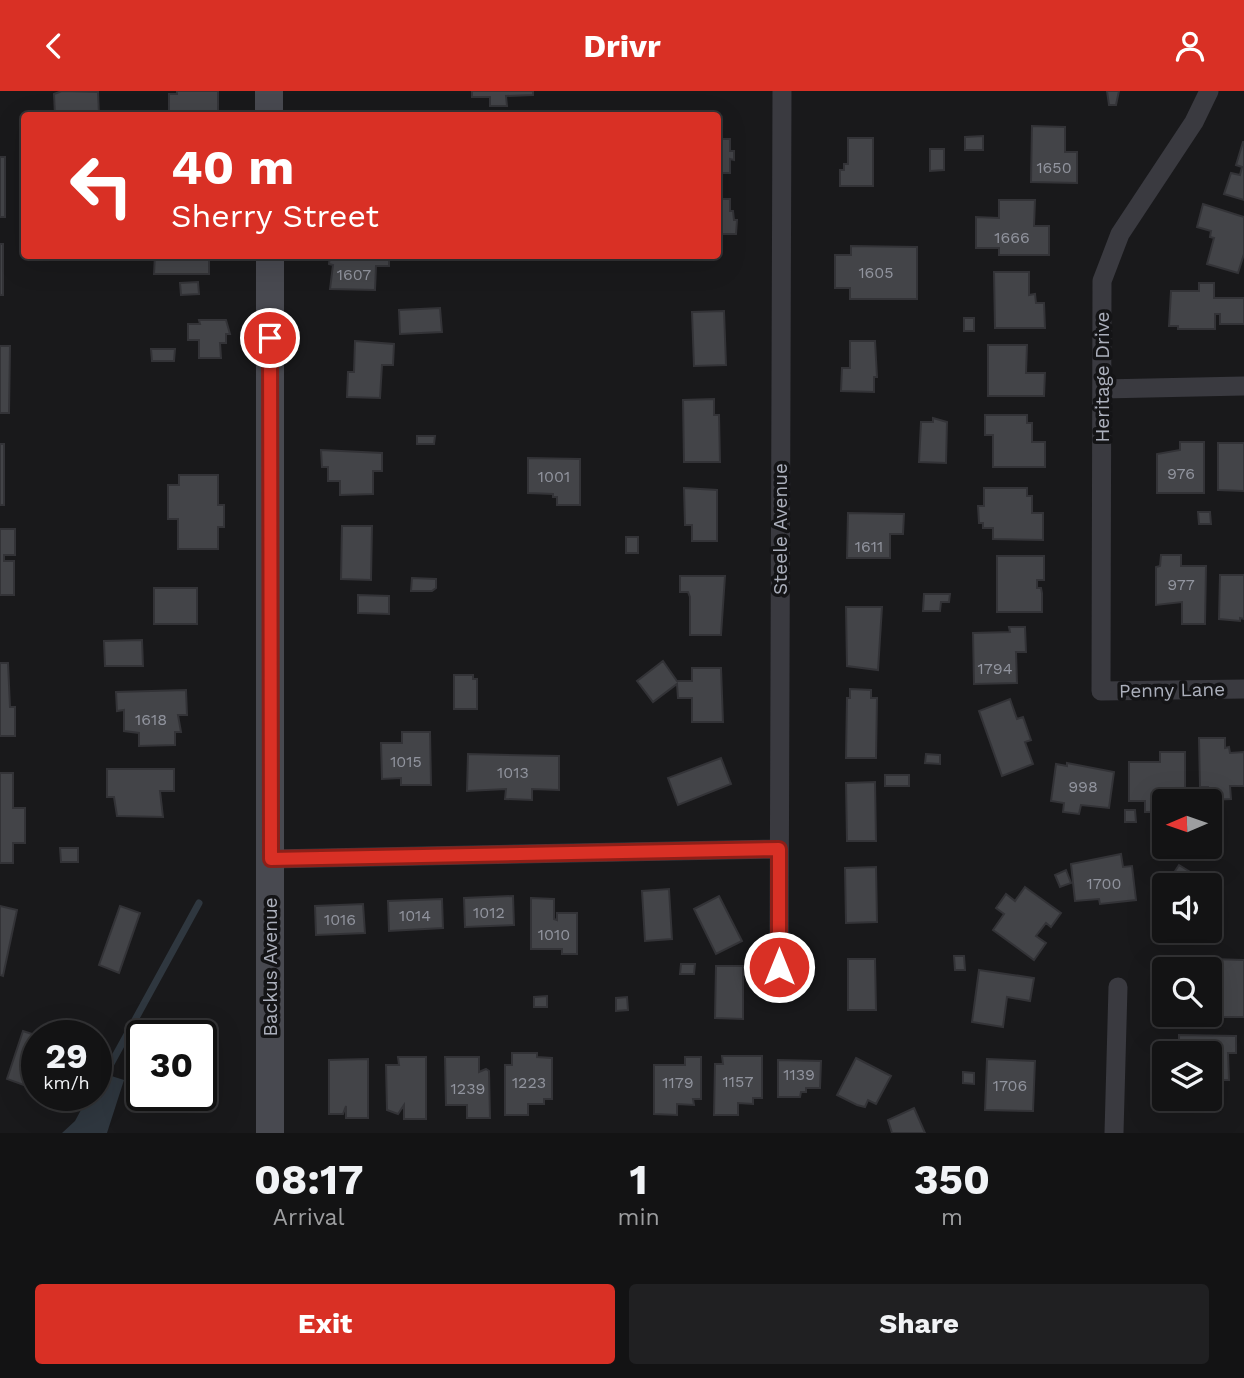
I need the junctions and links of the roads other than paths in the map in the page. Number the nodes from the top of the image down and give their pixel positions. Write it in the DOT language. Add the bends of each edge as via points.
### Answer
graph roads {
  1 [pos="269,91"];
  2 [pos="782,91"];
  3 [pos="1209,91"];
  4 [pos="269,112"];
  5 [pos="270,259"];
  6 [pos="1244,387"];
  7 [pos="1102,389"];
  8 [pos="1244,689"];
  9 [pos="1101,691"];
  10 [pos="779,849"];
  11 [pos="271,859"];
  12 [pos="779,967"];
  13 [pos="1118,987"];
  14 [pos="270,1133"];
  15 [pos="1114,1133"];
  1 -- 4 [label="street"];
  2 -- 10 [label="street, Steele Avenue"];
  3 -- 7 [label="street, Heritage Drive" via="1194,122 1120,234 1102,281"];
  5 -- 11 [label="street, Backus Avenue"];
  6 -- 7 [label="street"];
  7 -- 9 [label="street, Heritage Drive"];
  8 -- 9 [label="street, Penny Lane"];
  10 -- 11 [label="street"];
  10 -- 12 [label="street, Steele Avenue"];
  11 -- 14 [label="street, Backus Avenue"];
  13 -- 15 [label="street"];
}
